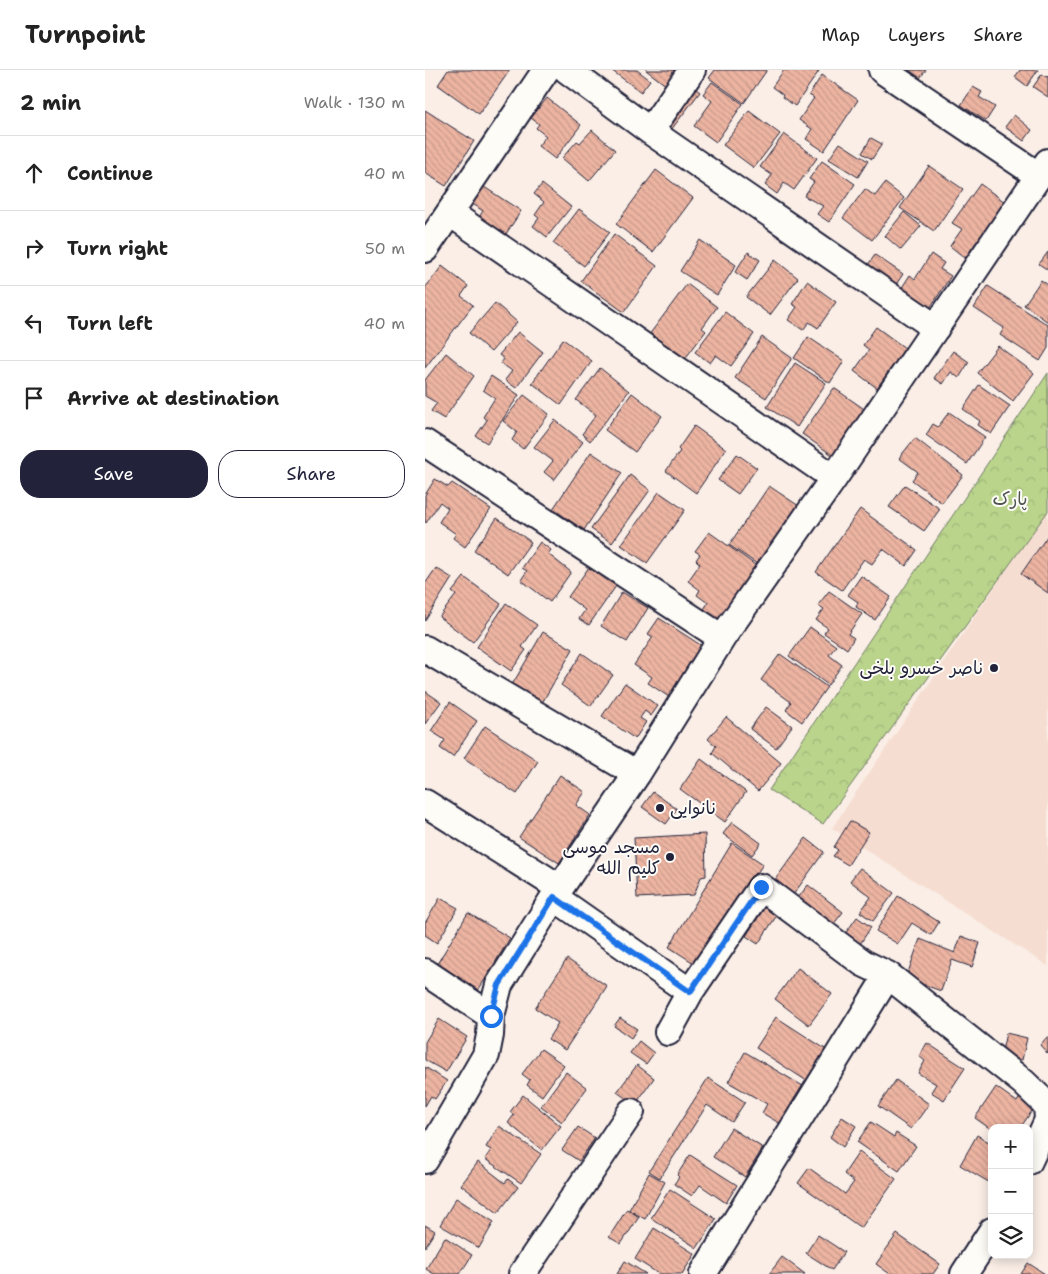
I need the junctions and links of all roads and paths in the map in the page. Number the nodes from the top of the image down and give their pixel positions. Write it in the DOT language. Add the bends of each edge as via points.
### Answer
graph roads {
  1 [pos="546,70"];
  2 [pos="567,70"];
  3 [pos="691,70"];
  4 [pos="881,70"];
  5 [pos="650,131"];
  6 [pos="1043,169"];
  7 [pos="451,212"];
  8 [pos="425,249"];
  9 [pos="936,328"];
  10 [pos="425,443"];
  11 [pos="834,478"];
  12 [pos="722,638"];
  13 [pos="425,649"];
  14 [pos="637,774"];
  15 [pos="425,803"];
  16 [pos="557,892"];
  17 [pos="425,972"];
  18 [pos="888,975"];
  19 [pos="690,992"];
  20 [pos="491,1016"];
  21 [pos="668,1032"];
  22 [pos="631,1112"];
  23 [pos="1033,1152"];
  24 [pos="425,1160"];
  25 [pos="988,1236"];
  26 [pos="522,1274"];
  27 [pos="703,1274"];
  28 [pos="964,1274"];
  1 -- 7 [label="street"];
  2 -- 5 [label="street"];
  3 -- 5 [label="street"];
  4 -- 6 [label="street"];
  5 -- 9 [label="street"];
  6 -- 9 [label="street"];
  7 -- 8 [label="street"];
  7 -- 11 [label="street"];
  9 -- 11 [label="street"];
  10 -- 12 [label="street"];
  11 -- 12 [label="street"];
  12 -- 14 [label="street"];
  13 -- 14 [label="street"];
  14 -- 16 [label="street"];
  15 -- 16 [label="street"];
  16 -- 19 [label="street"];
  16 -- 20 [label="street" via="499,985"];
  17 -- 20 [label="street"];
  18 -- 19 [label="street" via="863,963 761,887"];
  18 -- 23 [label="street" via="1023,1082 1047,1105 1048,1120"];
  18 -- 27 [label="street"];
  19 -- 21 [label="street"];
  20 -- 24 [label="street" via="486,1055"];
  22 -- 26 [label="street"];
  25 -- 28 [label="street"];
}
